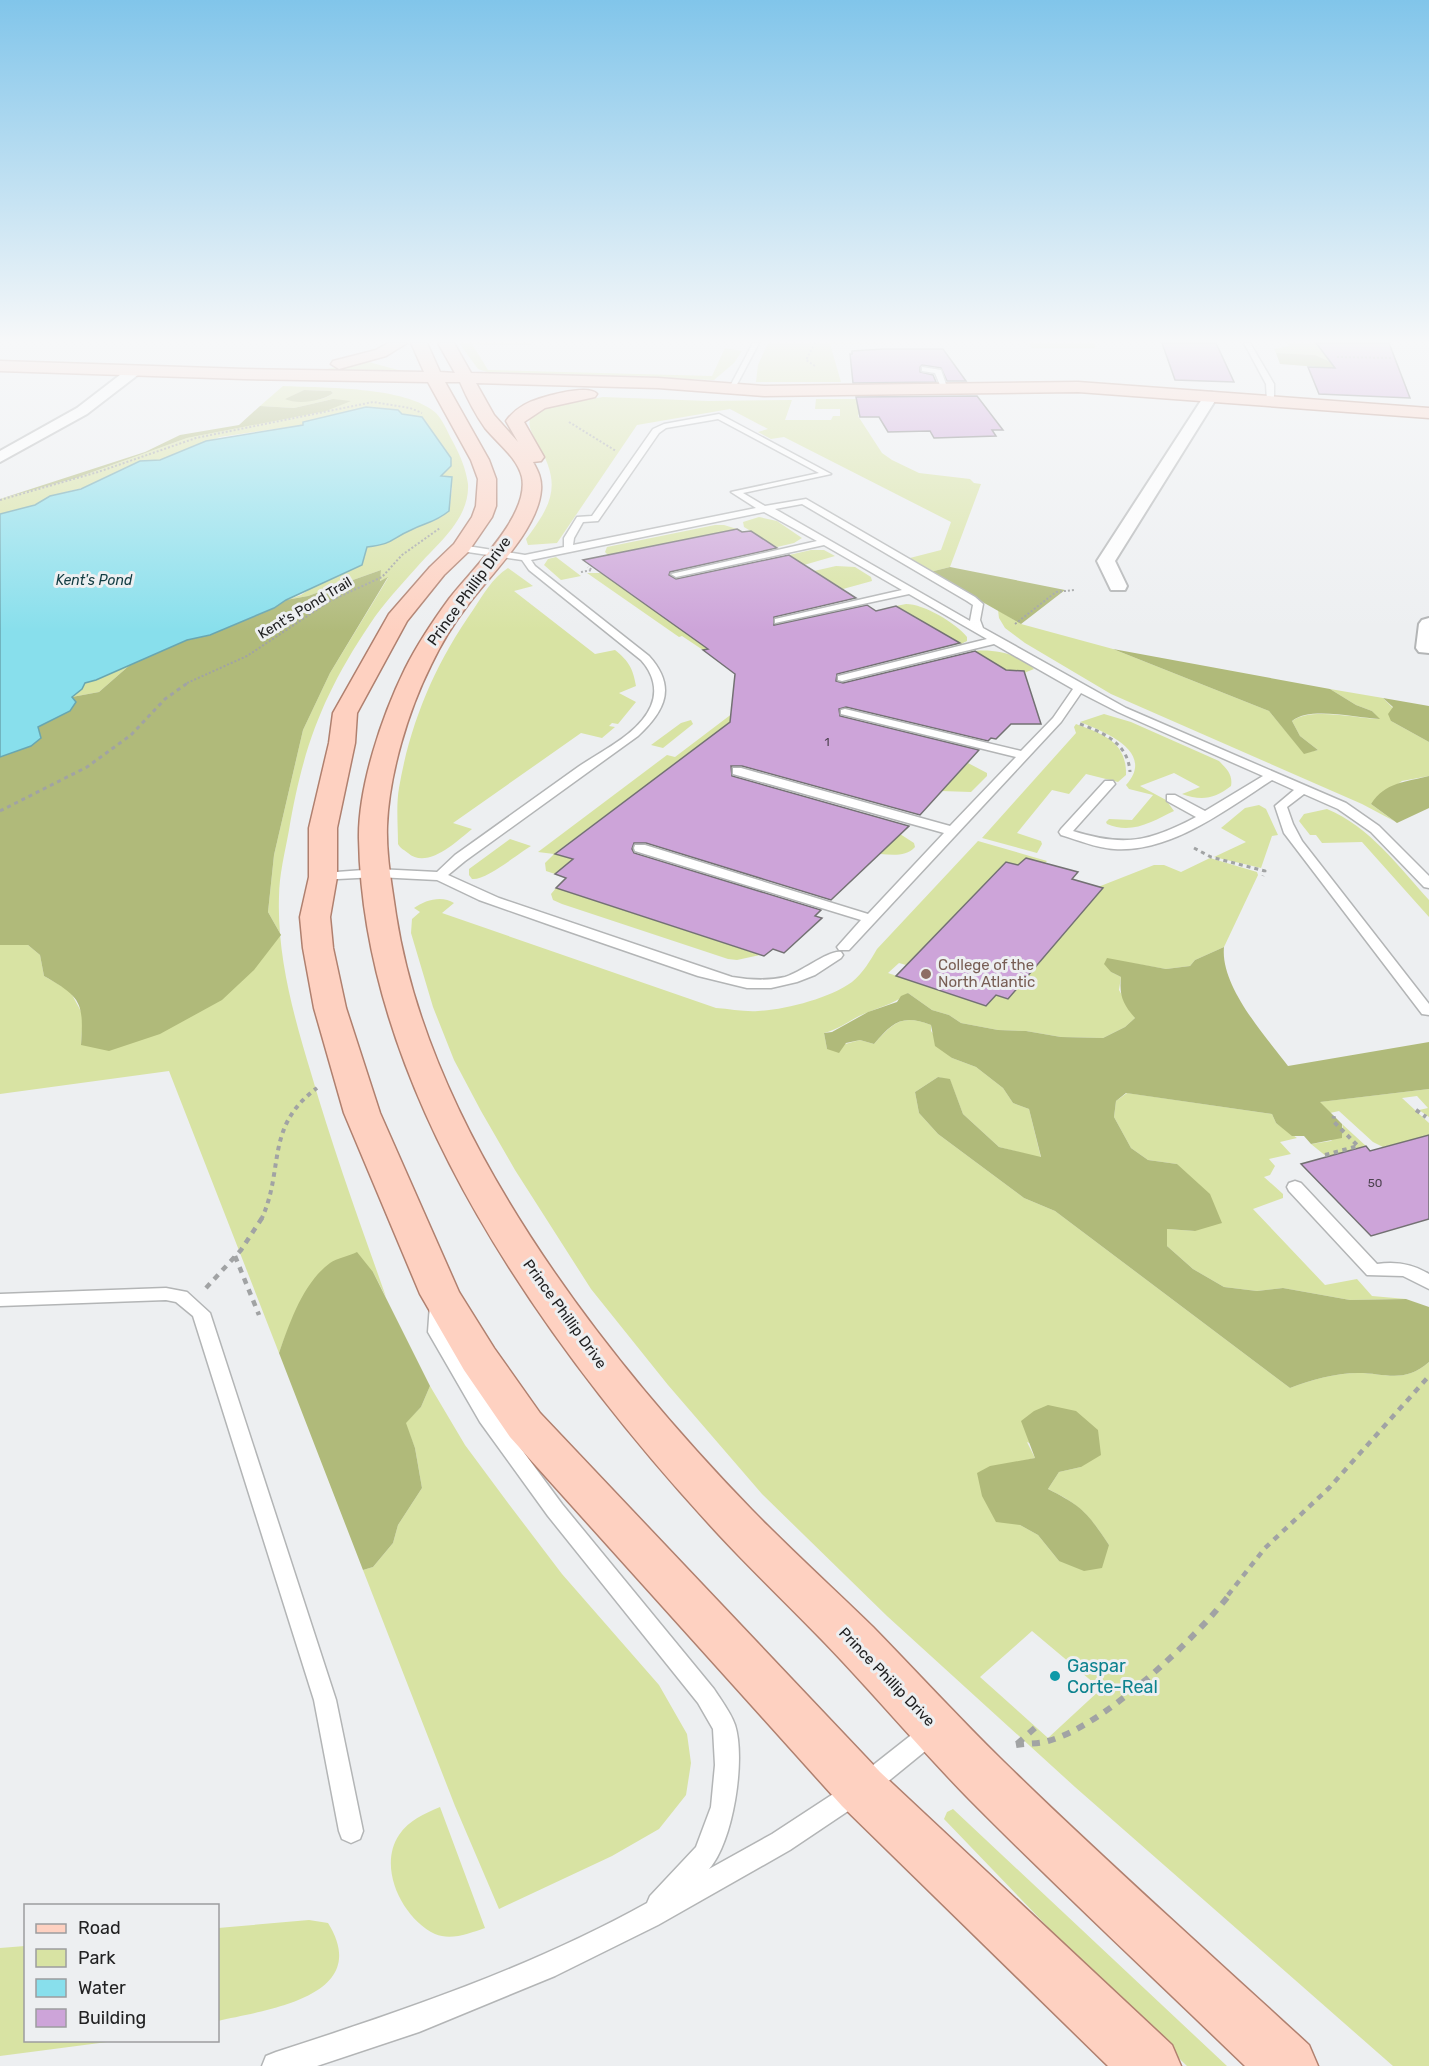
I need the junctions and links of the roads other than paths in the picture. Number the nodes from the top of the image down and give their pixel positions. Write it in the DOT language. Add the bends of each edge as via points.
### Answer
graph roads {
  1 [pos="31,439"];
  2 [pos="469,439"];
  3 [pos="506,439"];
  4 [pos="525,439"];
  5 [pos="650,439"];
  6 [pos="763,439"];
  7 [pos="1183,439"];
  8 [pos="0,457"];
  9 [pos="527,469"];
  10 [pos="764,509"];
  11 [pos="452,536"];
  12 [pos="825,542"];
  13 [pos="568,549"];
  14 [pos="496,553"];
  15 [pos="525,558"];
  16 [pos="676,574"];
  17 [pos="1118,586"];
  18 [pos="909,591"];
  19 [pos="779,621"];
  20 [pos="1429,624"];
  21 [pos="978,629"];
  22 [pos="996,640"];
  23 [pos="1426,648"];
  24 [pos="842,678"];
  25 [pos="1079,688"];
  26 [pos="845,712"];
  27 [pos="1022,755"];
  28 [pos="1272,774"];
  29 [pos="1109,784"];
  30 [pos="796,787"];
  31 [pos="1304,788"];
  32 [pos="1171,798"];
  33 [pos="1204,816"];
  34 [pos="953,831"];
  35 [pos="640,848"];
  36 [pos="377,873"];
  37 [pos="440,876"];
  38 [pos="323,877"];
  39 [pos="1429,884"];
  40 [pos="870,919"];
  41 [pos="1427,1011"];
  42 [pos="1295,1187"];
  43 [pos="1429,1283"];
  44 [pos="440,1294"];
  45 [pos="0,1300"];
  46 [pos="936,1729"];
  47 [pos="861,1788"];
  48 [pos="351,1831"];
  49 [pos="649,1916"];
  50 [pos="276,2066"];
  51 [pos="1151,2066"];
  52 [pos="1287,2066"];
  1 -- 8 [label="street"];
  2 -- 11 [label="main road" via="487,479 488,497 482,517"];
  3 -- 9 [label="main road, Prince Phillip Drive"];
  4 -- 9 [label="main road" via="537,460"];
  5 -- 13 [label="lane" via="595,519 580,519 569,538"];
  6 -- 10 [label="lane" via="827,474 735,492"];
  7 -- 17 [label="street" via="1106,561"];
  9 -- 14 [label="main road, Prince Phillip Drive" via="532,491 529,501 519,523"];
  10 -- 12 [label="lane"];
  10 -- 13 [label="lane"];
  10 -- 21 [label="lane" via="803,501 978,604"];
  11 -- 14 [label="lane"];
  11 -- 38 [label="main road" via="437,571 397,619 345,713 323,828"];
  12 -- 16 [label="lane"];
  12 -- 18 [label="lane"];
  13 -- 15 [label="lane"];
  14 -- 15 [label="lane"];
  14 -- 36 [label="main road, Prince Phillip Drive" via="438,631 399,706 376,805 373,832"];
  15 -- 37 [label="lane" via="532,568 645,658 658,674 659,696 644,724"];
  18 -- 19 [label="lane"];
  18 -- 21 [label="lane"];
  20 -- 23 [label="street"];
  21 -- 22 [label="lane"];
  22 -- 24 [label="lane"];
  22 -- 25 [label="lane"];
  25 -- 27 [label="lane" via="1057,720"];
  25 -- 28 [label="lane"];
  26 -- 27 [label="lane"];
  27 -- 34 [label="lane"];
  28 -- 31 [label="lane"];
  28 -- 33 [label="lane"];
  29 -- 33 [label="lane" via="1065,832 1116,845 1137,844"];
  30 -- 30 [label="lane" via="777,792 737,771 791,777"];
  30 -- 34 [label="lane"];
  31 -- 39 [label="lane" via="1366,822"];
  31 -- 41 [label="lane" via="1281,806 1282,817 1341,901"];
  32 -- 33 [label="lane"];
  34 -- 40 [label="lane"];
  35 -- 40 [label="lane"];
  36 -- 37 [label="lane"];
  36 -- 38 [label="lane"];
  36 -- 46 [label="main road, Prince Phillip Drive" via="393,977 422,1064 482,1191 520,1252 563,1315 720,1506"];
  37 -- 40 [label="lane" via="463,890 559,924 747,983 791,980 816,969 840,951"];
  38 -- 44 [label="main road" via="315,917 339,1040 363,1113"];
  42 -- 43 [label="lane" via="1373,1271 1398,1268"];
  44 -- 47 [label="main road" via="525,1425"];
  44 -- 49 [label="lane" via="436,1332 487,1417 555,1510 706,1696 724,1727 727,1765 723,1807 705,1855"];
  45 -- 48 [label="lane" via="166,1294 181,1297 201,1313 325,1700"];
  46 -- 47 [label="lane"];
  46 -- 52 [label="main road, Prince Phillip Drive"];
  47 -- 49 [label="lane" via="781,1842"];
  47 -- 51 [label="main road"];
  49 -- 50 [label="lane" via="546,1967 429,2014"];
}
